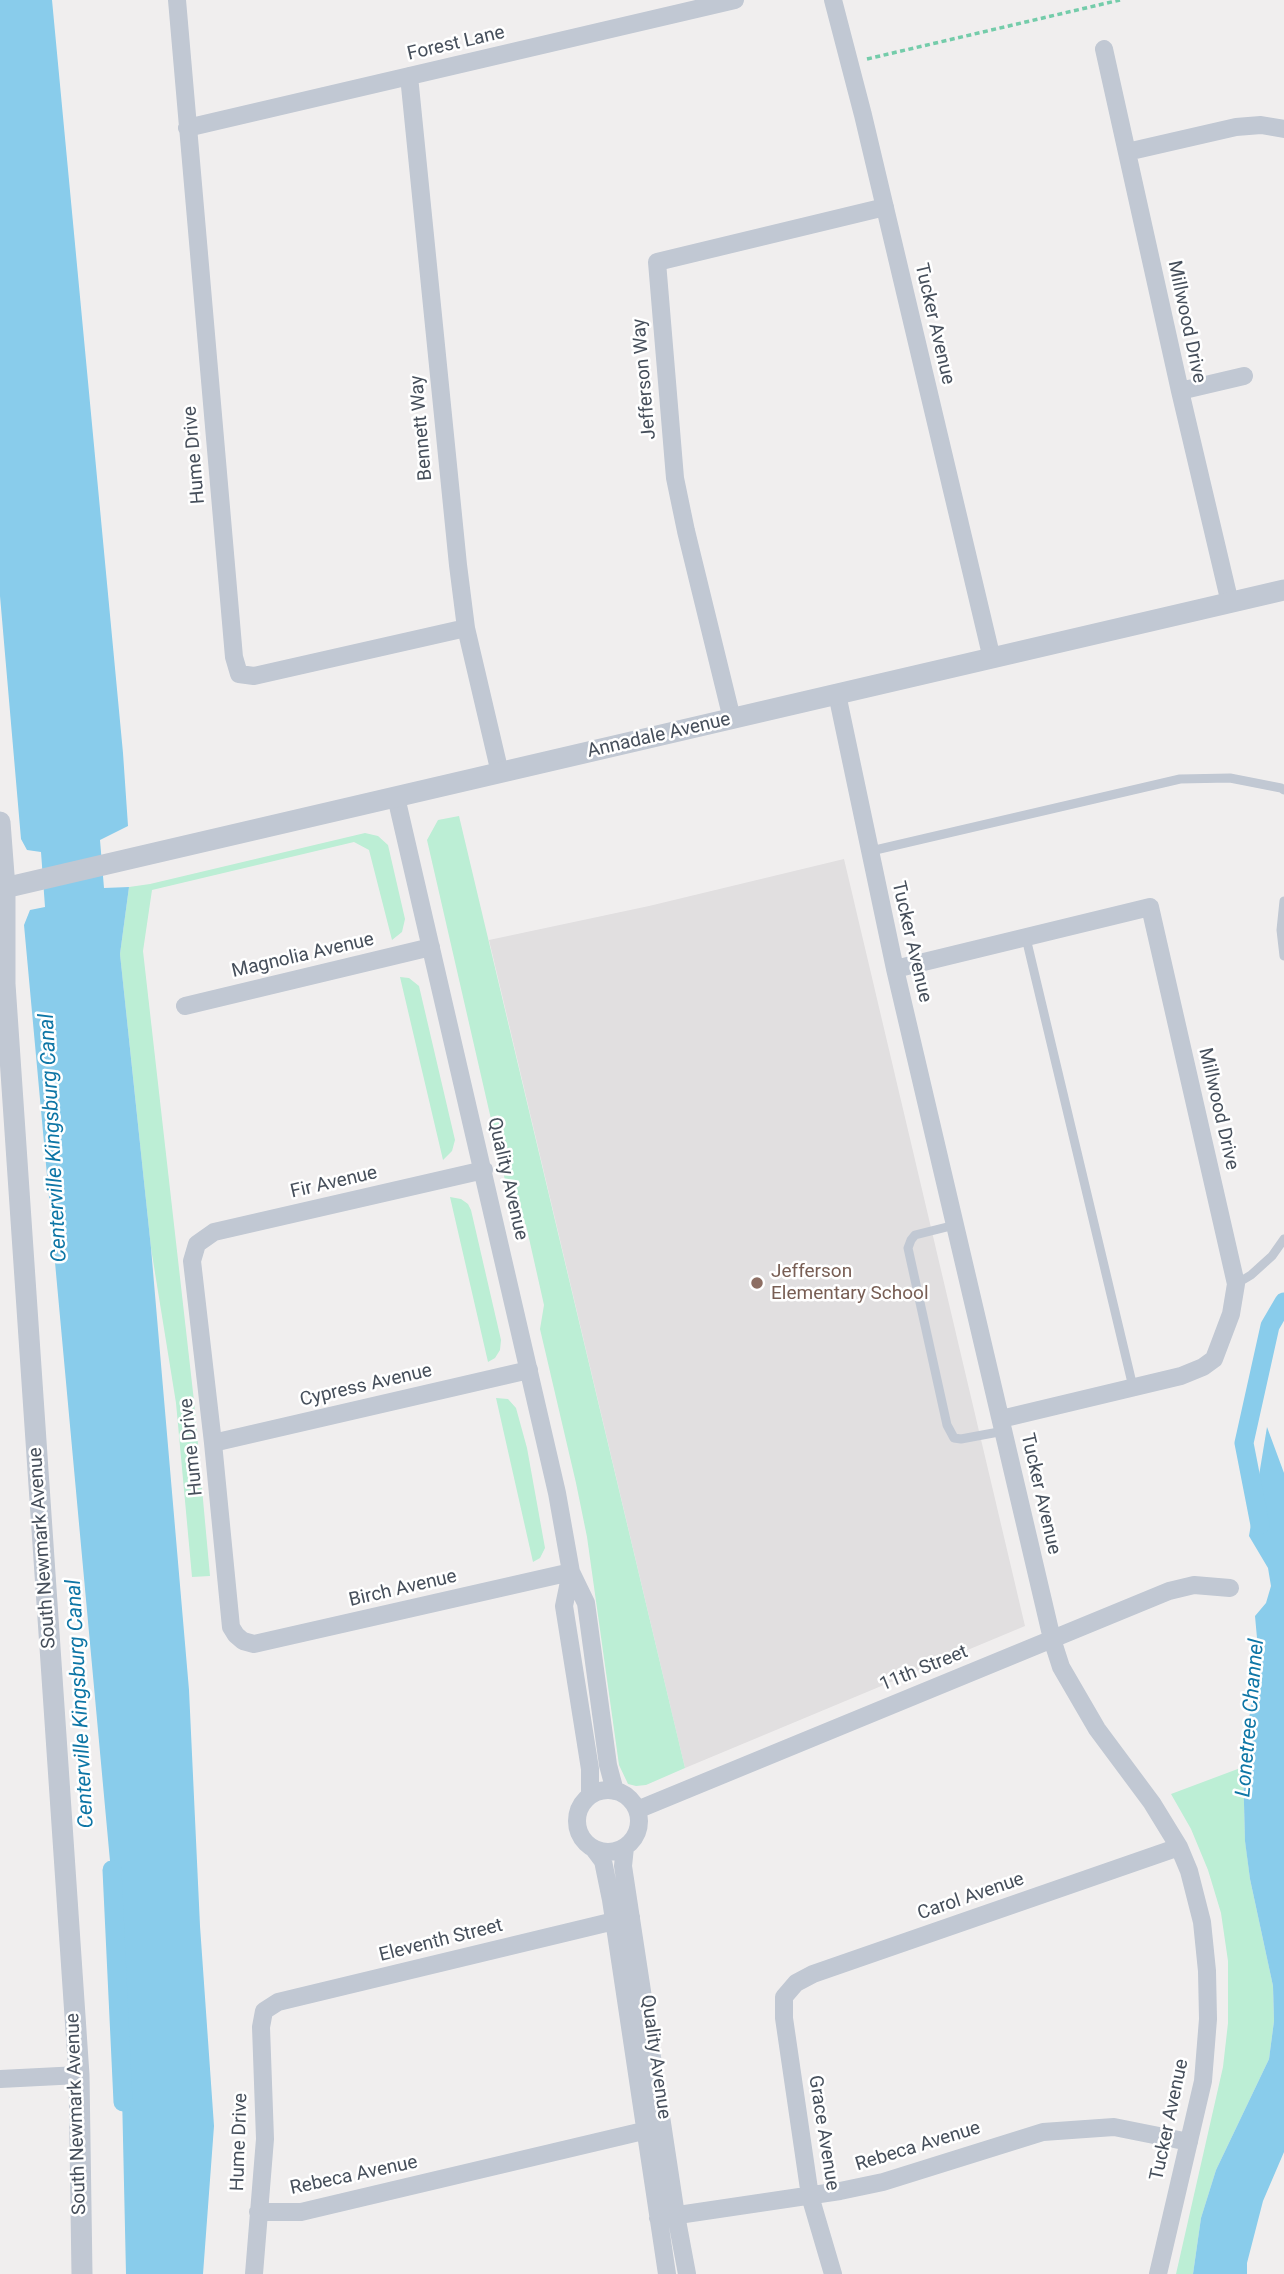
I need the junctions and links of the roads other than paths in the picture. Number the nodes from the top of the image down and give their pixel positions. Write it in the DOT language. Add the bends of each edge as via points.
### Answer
graph roads {
  1 [pos="177,0"];
  2 [pos="735,0"];
  3 [pos="833,0"];
  4 [pos="1104,49"];
  5 [pos="409,76"];
  6 [pos="187,128"];
  7 [pos="1284,128"];
  8 [pos="1127,152"];
  9 [pos="884,207"];
  10 [pos="1244,376"];
  11 [pos="1180,391"];
  12 [pos="1284,590"];
  13 [pos="1230,603"];
  14 [pos="466,628"];
  15 [pos="992,659"];
  16 [pos="837,694"];
  17 [pos="732,719"];
  18 [pos="500,773"];
  19 [pos="1284,790"];
  20 [pos="396,797"];
  21 [pos="0,822"];
  22 [pos="871,851"];
  23 [pos="3,889"];
  24 [pos="1284,901"];
  25 [pos="1026,938"];
  26 [pos="431,947"];
  27 [pos="1284,956"];
  28 [pos="895,969"];
  29 [pos="185,1006"];
  30 [pos="484,1170"];
  31 [pos="955,1225"];
  32 [pos="1284,1239"];
  33 [pos="197,1244"];
  34 [pos="1236,1284"];
  35 [pos="529,1370"];
  36 [pos="1133,1387"];
  37 [pos="1002,1425"];
  38 [pos="213,1443"];
  39 [pos="571,1572"];
  40 [pos="1230,1588"];
  41 [pos="1052,1639"];
  42 [pos="243,1641"];
  43 [pos="615,1791"];
  44 [pos="590,1796"];
  45 [pos="637,1810"];
  46 [pos="625,1847"];
  47 [pos="1179,1847"];
  48 [pos="594,1849"];
  49 [pos="623,1919"];
  50 [pos="784,1997"];
  51 [pos="264,2011"];
  52 [pos="79,2075"];
  53 [pos="0,2080"];
  54 [pos="663,2126"];
  55 [pos="645,2131"];
  56 [pos="1189,2141"];
  57 [pos="810,2196"];
  58 [pos="258,2212"];
  59 [pos="667,2216"];
  60 [pos="82,2274"];
  61 [pos="254,2274"];
  62 [pos="667,2274"];
  63 [pos="687,2274"];
  64 [pos="833,2274"];
  65 [pos="1158,2274"];
  1 -- 6 [label="street, Hume Drive"];
  2 -- 5 [label="street, Forest Lane"];
  3 -- 9 [label="street, Tucker Avenue"];
  4 -- 8 [label="street, Millwood Drive"];
  5 -- 6 [label="street, Forest Lane"];
  5 -- 14 [label="street, Bennett Way"];
  6 -- 14 [label="street, Hume Drive" via="239,674 254,676"];
  7 -- 8 [label="street" via="1236,127"];
  8 -- 11 [label="street, Millwood Drive"];
  9 -- 15 [label="street, Tucker Avenue"];
  9 -- 17 [label="street, Jefferson Way" via="657,262 676,478"];
  10 -- 11 [label="street"];
  11 -- 13 [label="street, Millwood Drive"];
  12 -- 13 [label="street, Annadale Avenue"];
  13 -- 15 [label="street, Annadale Avenue"];
  14 -- 18 [label="street, Bennett Way"];
  15 -- 16 [label="street, Annadale Avenue"];
  16 -- 17 [label="street, Annadale Avenue"];
  16 -- 22 [label="street, Tucker Avenue"];
  17 -- 18 [label="street, Annadale Avenue"];
  18 -- 20 [label="street, Annadale Avenue"];
  19 -- 22 [label="lane" via="1230,778 1180,779"];
  20 -- 23 [label="street, Annadale Avenue"];
  20 -- 26 [label="street, Quality Avenue"];
  21 -- 23 [label="street, South Newmark Avenue"];
  22 -- 28 [label="street, Tucker Avenue"];
  23 -- 52 [label="street, South Newmark Avenue" via="5,984"];
  24 -- 27 [label="lane"];
  25 -- 28 [label="street, Millwood Drive"];
  25 -- 34 [label="street, Millwood Drive" via="1150,907"];
  25 -- 36 [label="lane"];
  26 -- 29 [label="street, Magnolia Avenue"];
  26 -- 30 [label="street, Quality Avenue"];
  28 -- 31 [label="street, Tucker Avenue"];
  30 -- 33 [label="street, Fir Avenue" via="214,1232"];
  30 -- 35 [label="street, Quality Avenue"];
  31 -- 37 [label="street, Tucker Avenue"];
  31 -- 37 [label="lane" via="915,1235 908,1248 947,1425 949,1433 961,1439"];
  32 -- 34 [label="lane" via="1251,1276"];
  33 -- 38 [label="street, Hume Drive" via="192,1261"];
  34 -- 36 [label="street, Millwood Drive" via="1231,1314 1214,1359 1181,1376"];
  35 -- 38 [label="street, Cypress Avenue"];
  35 -- 39 [label="street, Quality Avenue"];
  36 -- 37 [label="street, Millwood Drive"];
  37 -- 41 [label="street, Tucker Avenue"];
  38 -- 42 [label="street, Hume Drive" via="231,1627"];
  39 -- 42 [label="street, Birch Avenue" via="254,1644"];
  39 -- 43 [label="street, Quality Avenue" via="586,1603"];
  39 -- 44 [label="street, Quality Avenue" via="564,1606 590,1769"];
  40 -- 41 [label="street, 11th Street" via="1194,1585 1169,1591"];
  41 -- 45 [label="street, 11th Street"];
  41 -- 47 [label="street, Tucker Avenue" via="1061,1667 1097,1729"];
  43 -- 44 [label="street"];
  43 -- 45 [label="street" via="625,1795"];
  44 -- 48 [label="street" via="577,1819 581,1836"];
  45 -- 46 [label="street" via="638,1829"];
  46 -- 48 [label="street" via="611,1852"];
  46 -- 49 [label="street, Quality Avenue"];
  47 -- 50 [label="street, Carol Avenue" via="813,1974 796,1983"];
  47 -- 56 [label="street, Tucker Avenue" via="1202,1923 1207,1971 1203,2081"];
  48 -- 49 [label="street, Quality Avenue" via="603,1861"];
  49 -- 51 [label="street, Eleventh Street" via="278,2002"];
  49 -- 54 [label="street, Quality Avenue"];
  49 -- 55 [label="street, Quality Avenue"];
  50 -- 57 [label="street, Grace Avenue"];
  51 -- 58 [label="street, Hume Drive" via="264,2139"];
  52 -- 53 [label="street"];
  52 -- 60 [label="street, South Newmark Avenue"];
  54 -- 55 [label="street, Rebeca Avenue"];
  54 -- 59 [label="street, Quality Avenue"];
  55 -- 58 [label="street, Rebeca Avenue" via="301,2211"];
  55 -- 59 [label="street, Quality Avenue"];
  56 -- 57 [label="street, Rebeca Avenue" via="1114,2127 1043,2132 883,2182"];
  56 -- 65 [label="street, Tucker Avenue"];
  57 -- 59 [label="street, Rebeca Avenue"];
  57 -- 64 [label="street, Grace Avenue"];
  58 -- 61 [label="street, Hume Drive"];
  59 -- 62 [label="street, Quality Avenue"];
  59 -- 63 [label="street, Quality Avenue"];
}
